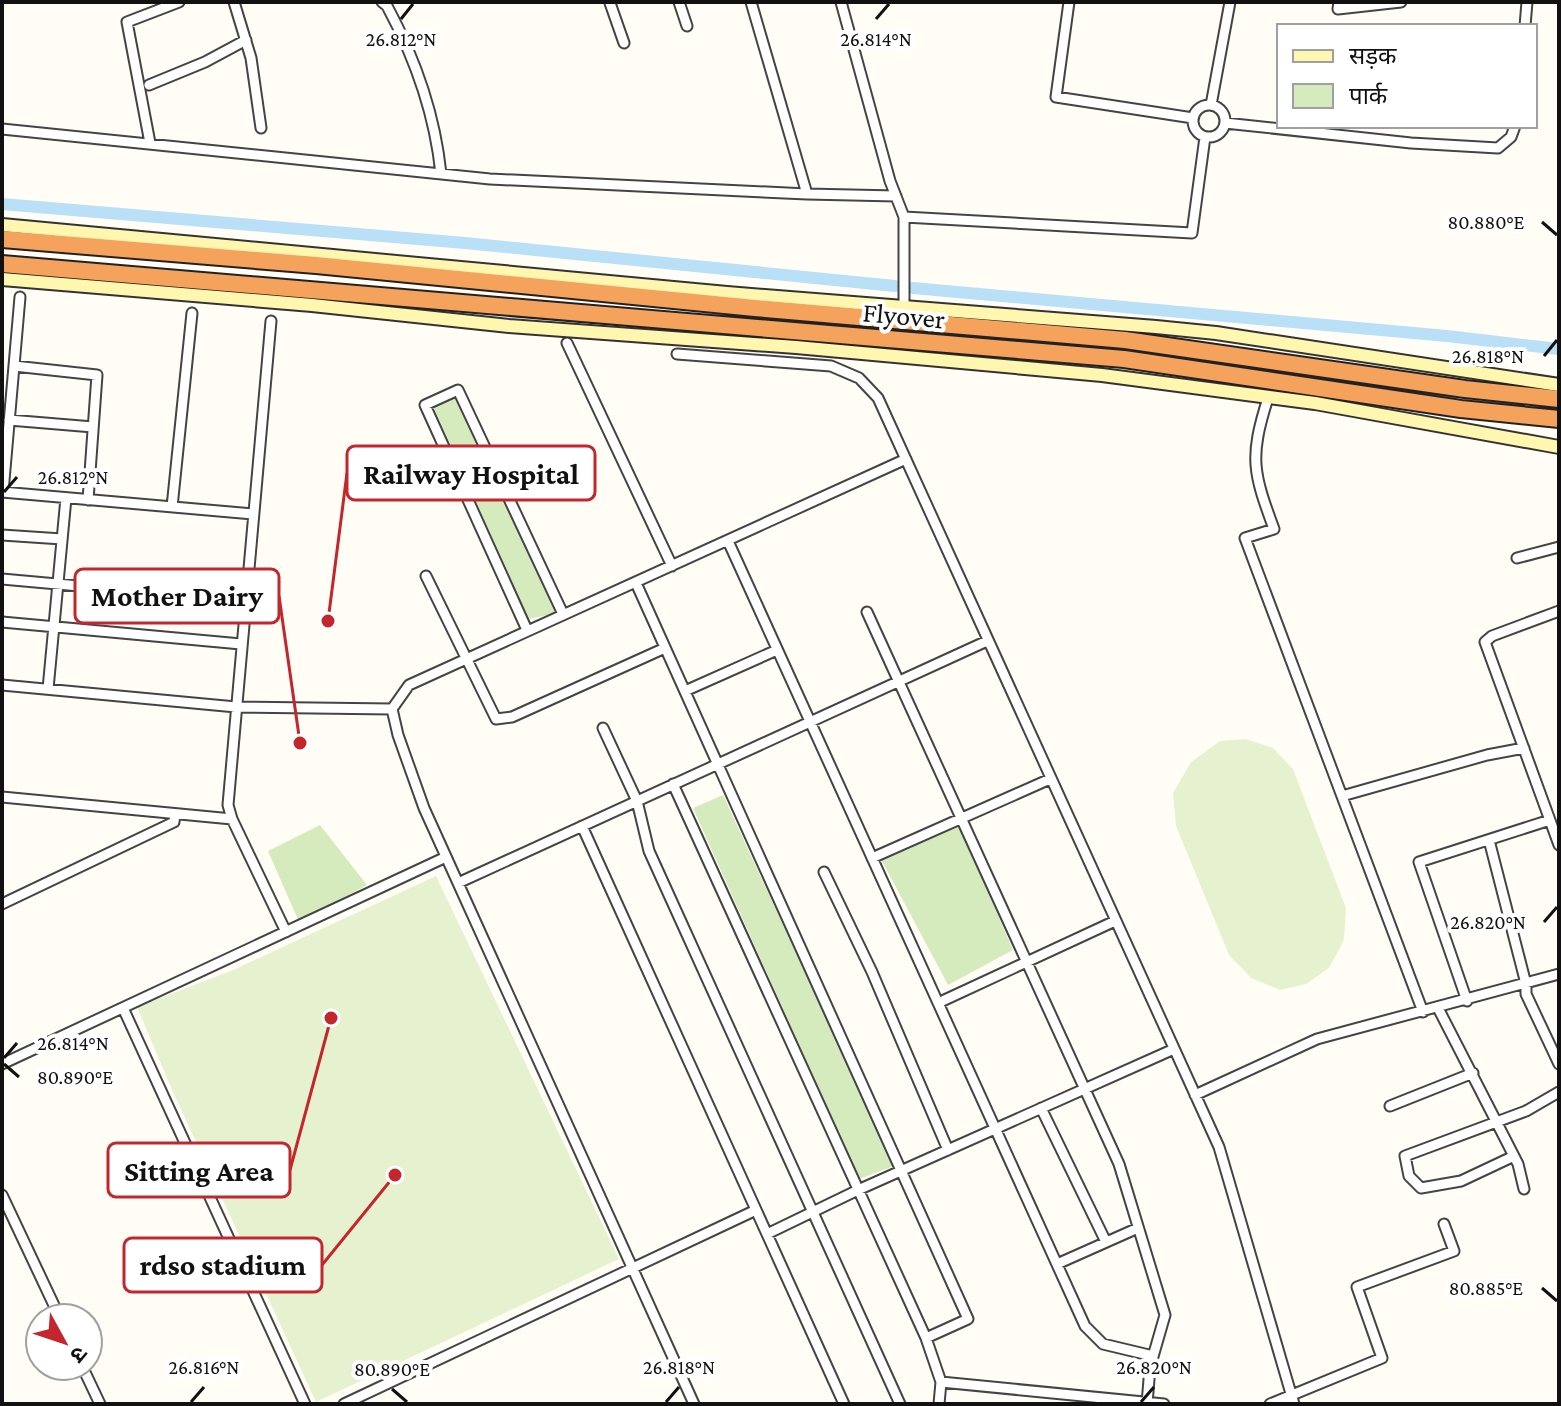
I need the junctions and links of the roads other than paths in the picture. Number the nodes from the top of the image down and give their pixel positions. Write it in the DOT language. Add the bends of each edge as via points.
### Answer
graph roads {
  1 [pos="179,2"];
  2 [pos="234,2"];
  3 [pos="382,2"];
  4 [pos="611,2"];
  5 [pos="679,2"];
  6 [pos="751,2"];
  7 [pos="841,2"];
  8 [pos="1069,2"];
  9 [pos="1230,2"];
  10 [pos="1339,2"];
  11 [pos="1401,2"];
  12 [pos="1527,2"];
  13 [pos="1525,24"];
  14 [pos="687,26"];
  15 [pos="246,40"];
  16 [pos="624,43"];
  17 [pos="149,85"];
  18 [pos="1211,105"];
  19 [pos="1193,118"];
  20 [pos="1225,123"];
  21 [pos="261,128"];
  22 [pos="1514,128"];
  23 [pos="2,129"];
  24 [pos="1205,137"];
  25 [pos="150,143"];
  26 [pos="441,174"];
  27 [pos="807,194"];
  28 [pos="896,196"];
  29 [pos="904,217"];
  30 [pos="2,225"];
  31 [pos="2,239"];
  32 [pos="103,247"];
  33 [pos="243,254"];
  34 [pos="2,264"];
  35 [pos="101,273"];
  36 [pos="2,279"];
  37 [pos="239,292"];
  38 [pos="20,297"];
  39 [pos="904,308"];
  40 [pos="192,313"];
  41 [pos="271,321"];
  42 [pos="1084,330"];
  43 [pos="567,343"];
  44 [pos="677,354"];
  45 [pos="14,366"];
  46 [pos="1559,385"];
  47 [pos="1268,398"];
  48 [pos="1559,399"];
  49 [pos="1559,419"];
  50 [pos="9,420"];
  51 [pos="93,427"];
  52 [pos="1559,447"];
  53 [pos="906,459"];
  54 [pos="3,492"];
  55 [pos="66,498"];
  56 [pos="88,500"];
  57 [pos="172,507"];
  58 [pos="253,514"];
  59 [pos="2,535"];
  60 [pos="62,539"];
  61 [pos="728,541"];
  62 [pos="1559,547"];
  63 [pos="1517,558"];
  64 [pos="672,566"];
  65 [pos="426,576"];
  66 [pos="2,579"];
  67 [pos="636,583"];
  68 [pos="58,584"];
  69 [pos="245,601"];
  70 [pos="1559,611"];
  71 [pos="867,612"];
  72 [pos="563,614"];
  73 [pos="2,622"];
  74 [pos="54,627"];
  75 [pos="527,630"];
  76 [pos="987,641"];
  77 [pos="241,644"];
  78 [pos="665,648"];
  79 [pos="777,650"];
  80 [pos="468,657"];
  81 [pos="899,681"];
  82 [pos="2,685"];
  83 [pos="48,689"];
  84 [pos="685,691"];
  85 [pos="236,707"];
  86 [pos="392,709"];
  87 [pos="810,722"];
  88 [pos="603,728"];
  89 [pos="1524,748"];
  90 [pos="718,764"];
  91 [pos="1050,779"];
  92 [pos="673,784"];
  93 [pos="1342,796"];
  94 [pos="2,797"];
  95 [pos="637,801"];
  96 [pos="175,814"];
  97 [pos="961,818"];
  98 [pos="232,819"];
  99 [pos="1550,820"];
  100 [pos="582,826"];
  101 [pos="1489,840"];
  102 [pos="1559,845"];
  103 [pos="446,857"];
  104 [pos="872,858"];
  105 [pos="824,872"];
  106 [pos="458,883"];
  107 [pos="2,904"];
  108 [pos="1115,921"];
  109 [pos="286,932"];
  110 [pos="1027,962"];
  111 [pos="1559,974"];
  112 [pos="1526,984"];
  113 [pos="1467,1001"];
  114 [pos="938,1003"];
  115 [pos="123,1008"];
  116 [pos="1438,1008"];
  117 [pos="1423,1012"];
  118 [pos="1174,1049"];
  119 [pos="2,1064"];
  120 [pos="1559,1064"];
  121 [pos="1473,1073"];
  122 [pos="1085,1089"];
  123 [pos="1559,1092"];
  124 [pos="1195,1095"];
  125 [pos="1390,1106"];
  126 [pos="1041,1108"];
  127 [pos="1497,1120"];
  128 [pos="995,1129"];
  129 [pos="948,1150"];
  130 [pos="1512,1157"];
  131 [pos="901,1171"];
  132 [pos="1524,1189"];
  133 [pos="858,1190"];
  134 [pos="2,1195"];
  135 [pos="756,1210"];
  136 [pos="813,1211"];
  137 [pos="1444,1224"];
  138 [pos="1138,1228"];
  139 [pos="767,1234"];
  140 [pos="1106,1242"];
  141 [pos="1057,1264"];
  142 [pos="632,1269"];
  143 [pos="52,1302"];
  144 [pos="926,1338"];
  145 [pos="1153,1356"];
  146 [pos="90,1382"];
  147 [pos="941,1382"];
  148 [pos="1293,1400"];
  149 [pos="1147,1403"];
  150 [pos="100,1404"];
  151 [pos="305,1404"];
  152 [pos="344,1404"];
  153 [pos="694,1404"];
  154 [pos="844,1404"];
  155 [pos="900,1404"];
  156 [pos="939,1404"];
  157 [pos="1164,1404"];
  158 [pos="1270,1404"];
  1 -- 25 [label="street" via="127,22"];
  2 -- 15 [label="street"];
  3 -- 26 [label="street" via="408,44 437,138"];
  4 -- 16 [label="street"];
  5 -- 14 [label="street"];
  6 -- 27 [label="street"];
  7 -- 28 [label="street"];
  8 -- 19 [label="street" via="1056,97"];
  9 -- 18 [label="street"];
  10 -- 11 [label="street" via="1338,9"];
  12 -- 13 [label="street"];
  15 -- 17 [label="street"];
  15 -- 21 [label="street"];
  18 -- 19 [label="street"];
  18 -- 20 [label="street" via="1224,115"];
  19 -- 24 [label="street"];
  20 -- 22 [label="street" via="1498,148"];
  20 -- 24 [label="street" via="1215,137"];
  23 -- 25 [label="street"];
  24 -- 29 [label="street" via="1192,233"];
  25 -- 26 [label="street"];
  26 -- 27 [label="street"];
  27 -- 28 [label="street"];
  28 -- 29 [label="street"];
  29 -- 39 [label="street"];
  30 -- 33 [label="street"];
  31 -- 32 [label="highway"];
  32 -- 33 [label="highway"];
  32 -- 35 [label="highway"];
  33 -- 39 [label="street"];
  33 -- 42 [label="highway"];
  34 -- 35 [label="highway"];
  35 -- 37 [label="highway, Flyover"];
  36 -- 37 [label="street"];
  37 -- 47 [label="street" via="509,326 1088,373"];
  37 -- 49 [label="highway, Flyover" via="1124,359"];
  38 -- 45 [label="street"];
  39 -- 42 [label="street"];
  40 -- 57 [label="street"];
  41 -- 58 [label="street"];
  42 -- 46 [label="street" via="1216,333"];
  42 -- 48 [label="highway" via="1125,340"];
  43 -- 64 [label="street"];
  44 -- 53 [label="street" via="831,366 859,378 878,398"];
  45 -- 50 [label="street"];
  45 -- 51 [label="street" via="97,375"];
  47 -- 52 [label="street"];
  47 -- 93 [label="street" via="1254,464 1274,529 1245,538"];
  50 -- 51 [label="street"];
  50 -- 54 [label="street"];
  51 -- 56 [label="street"];
  53 -- 61 [label="street"];
  53 -- 76 [label="street"];
  54 -- 55 [label="street"];
  55 -- 56 [label="street"];
  55 -- 60 [label="street"];
  56 -- 57 [label="street"];
  57 -- 58 [label="street"];
  58 -- 69 [label="street"];
  59 -- 60 [label="street"];
  60 -- 68 [label="street"];
  61 -- 64 [label="street"];
  61 -- 79 [label="street"];
  62 -- 63 [label="street"];
  64 -- 67 [label="street"];
  65 -- 80 [label="street"];
  66 -- 68 [label="street"];
  67 -- 72 [label="street"];
  67 -- 78 [label="street"];
  68 -- 69 [label="street"];
  68 -- 74 [label="street"];
  69 -- 77 [label="street"];
  70 -- 89 [label="street" via="1485,642"];
  71 -- 81 [label="street"];
  72 -- 75 [label="street"];
  72 -- 75 [label="street" via="458,390 425,405"];
  73 -- 74 [label="street"];
  74 -- 77 [label="street"];
  74 -- 83 [label="street"];
  75 -- 80 [label="street"];
  76 -- 81 [label="street"];
  76 -- 91 [label="street"];
  77 -- 85 [label="street"];
  78 -- 80 [label="street" via="512,717 496,719"];
  78 -- 84 [label="street"];
  79 -- 84 [label="street"];
  79 -- 87 [label="street"];
  80 -- 86 [label="street" via="409,685"];
  81 -- 87 [label="street"];
  81 -- 97 [label="street"];
  82 -- 83 [label="street"];
  83 -- 85 [label="street"];
  84 -- 90 [label="street"];
  85 -- 86 [label="street"];
  85 -- 98 [label="street" via="228,805"];
  86 -- 103 [label="street"];
  87 -- 90 [label="street"];
  87 -- 104 [label="street"];
  88 -- 95 [label="street"];
  89 -- 93 [label="street"];
  89 -- 99 [label="street"];
  90 -- 92 [label="street"];
  90 -- 131 [label="street"];
  91 -- 97 [label="street"];
  91 -- 108 [label="street"];
  92 -- 95 [label="street"];
  92 -- 133 [label="street"];
  93 -- 117 [label="street"];
  94 -- 96 [label="street"];
  95 -- 100 [label="street"];
  95 -- 136 [label="street" via="649,851"];
  96 -- 98 [label="street"];
  96 -- 107 [label="street" via="174,822"];
  97 -- 104 [label="street"];
  97 -- 110 [label="street"];
  98 -- 109 [label="street"];
  99 -- 101 [label="street"];
  99 -- 102 [label="street"];
  100 -- 106 [label="street"];
  100 -- 135 [label="street"];
  101 -- 112 [label="street"];
  101 -- 113 [label="street" via="1419,862"];
  103 -- 106 [label="street"];
  103 -- 109 [label="street"];
  104 -- 114 [label="street"];
  105 -- 129 [label="street"];
  106 -- 142 [label="street"];
  108 -- 110 [label="street"];
  108 -- 118 [label="street"];
  109 -- 115 [label="street"];
  110 -- 114 [label="street"];
  110 -- 122 [label="street"];
  111 -- 112 [label="street"];
  112 -- 113 [label="street"];
  112 -- 120 [label="street"];
  113 -- 116 [label="street"];
  114 -- 128 [label="street"];
  115 -- 119 [label="street"];
  115 -- 151 [label="street"];
  116 -- 117 [label="street"];
  116 -- 121 [label="street"];
  117 -- 124 [label="street" via="1317,1039"];
  118 -- 122 [label="street"];
  118 -- 124 [label="street"];
  121 -- 125 [label="street"];
  121 -- 127 [label="street"];
  122 -- 126 [label="street"];
  122 -- 138 [label="street" via="1119,1164"];
  123 -- 127 [label="street"];
  124 -- 148 [label="street" via="1219,1147"];
  126 -- 128 [label="street"];
  126 -- 140 [label="street"];
  127 -- 130 [label="street"];
  127 -- 130 [label="street" via="1405,1156 1409,1176 1421,1188 1461,1181"];
  128 -- 129 [label="street"];
  128 -- 141 [label="street"];
  129 -- 131 [label="street"];
  130 -- 132 [label="street"];
  131 -- 133 [label="street"];
  131 -- 144 [label="street" via="968,1319"];
  133 -- 136 [label="street"];
  133 -- 144 [label="street"];
  134 -- 143 [label="street"];
  135 -- 139 [label="street"];
  135 -- 142 [label="street"];
  136 -- 139 [label="street"];
  136 -- 155 [label="street"];
  137 -- 148 [label="street" via="1454,1251 1357,1287 1382,1358"];
  138 -- 140 [label="street"];
  138 -- 145 [label="street" via="1165,1315"];
  139 -- 154 [label="street"];
  140 -- 141 [label="street"];
  141 -- 145 [label="street" via="1085,1326 1103,1344"];
  142 -- 152 [label="street"];
  142 -- 153 [label="street"];
  144 -- 147 [label="street"];
  145 -- 149 [label="street"];
  146 -- 150 [label="street"];
  147 -- 149 [label="street"];
  147 -- 156 [label="street"];
  148 -- 158 [label="street"];
  149 -- 157 [label="street"];
}
